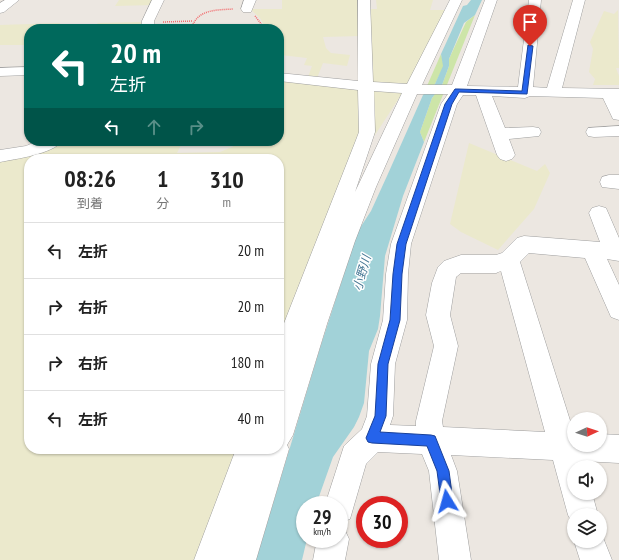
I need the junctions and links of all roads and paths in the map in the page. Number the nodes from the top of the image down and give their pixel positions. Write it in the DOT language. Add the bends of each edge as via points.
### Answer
graph roads {
  1 [pos="13,0"];
  2 [pos="158,0"];
  3 [pos="364,0"];
  4 [pos="456,0"];
  5 [pos="491,0"];
  6 [pos="535,0"];
  7 [pos="579,0"];
  8 [pos="249,4"];
  9 [pos="0,9"];
  10 [pos="192,21"];
  11 [pos="149,24"];
  12 [pos="166,24"];
  13 [pos="24,71"];
  14 [pos="0,72"];
  15 [pos="284,78"];
  16 [pos="366,86"];
  17 [pos="415,89"];
  18 [pos="455,90"];
  19 [pos="482,92"];
  20 [pos="525,92"];
  21 [pos="553,93"];
  22 [pos="614,94"];
  23 [pos="619,115"];
  24 [pos="619,131"];
  25 [pos="533,132"];
  26 [pos="594,132"];
  27 [pos="498,134"];
  28 [pos="41,146"];
  29 [pos="506,155"];
  30 [pos="0,156"];
  31 [pos="599,213"];
  32 [pos="608,251"];
  33 [pos="509,260"];
  34 [pos="619,310"];
  35 [pos="284,354"];
  36 [pos="284,419"];
  37 [pos="372,438"];
  38 [pos="431,440"];
  39 [pos="563,446"];
  40 [pos="619,449"];
  41 [pos="248,454"];
  42 [pos="273,454"];
  43 [pos="567,460"];
  44 [pos="342,496"];
  45 [pos="331,548"];
  46 [pos="592,548"];
  47 [pos="210,560"];
  48 [pos="240,560"];
  49 [pos="328,560"];
  50 [pos="455,560"];
  51 [pos="596,560"];
  1 -- 9 [label="street"];
  2 -- 11 [label="street"];
  3 -- 16 [label="street"];
  4 -- 17 [label="street"];
  5 -- 18 [label="street"];
  6 -- 20 [label="street"];
  7 -- 21 [label="street"];
  8 -- 10 [label="path" via="198,14"];
  10 -- 12 [label="path"];
  13 -- 14 [label="street"];
  15 -- 16 [label="street"];
  16 -- 17 [label="street"];
  16 -- 35 [label="street" via="365,140"];
  17 -- 18 [label="street"];
  17 -- 36 [label="street" via="392,130 355,215 306,346"];
  18 -- 19 [label="street"];
  18 -- 37 [label="street" via="401,244 395,320 383,364 380,416"];
  19 -- 20 [label="street"];
  19 -- 27 [label="street"];
  20 -- 21 [label="street"];
  21 -- 22 [label="street"];
  22 -- 23 [label="street"];
  24 -- 26 [label="street"];
  25 -- 27 [label="street"];
  27 -- 29 [label="street"];
  28 -- 30 [label="street" via="29,151"];
  31 -- 32 [label="street"];
  32 -- 33 [label="street" via="524,244"];
  32 -- 34 [label="street"];
  33 -- 38 [label="street" via="496,264 461,264 452,267 446,273 442,283 438,315 446,346 429,421"];
  33 -- 39 [label="street"];
  37 -- 38 [label="street"];
  37 -- 44 [label="street" via="354,456"];
  38 -- 39 [label="street"];
  38 -- 50 [label="street" via="443,471"];
  39 -- 40 [label="street"];
  39 -- 43 [label="street"];
  41 -- 47 [label="street"];
  42 -- 48 [label="street"];
  45 -- 49 [label="street"];
  46 -- 51 [label="street"];
}
